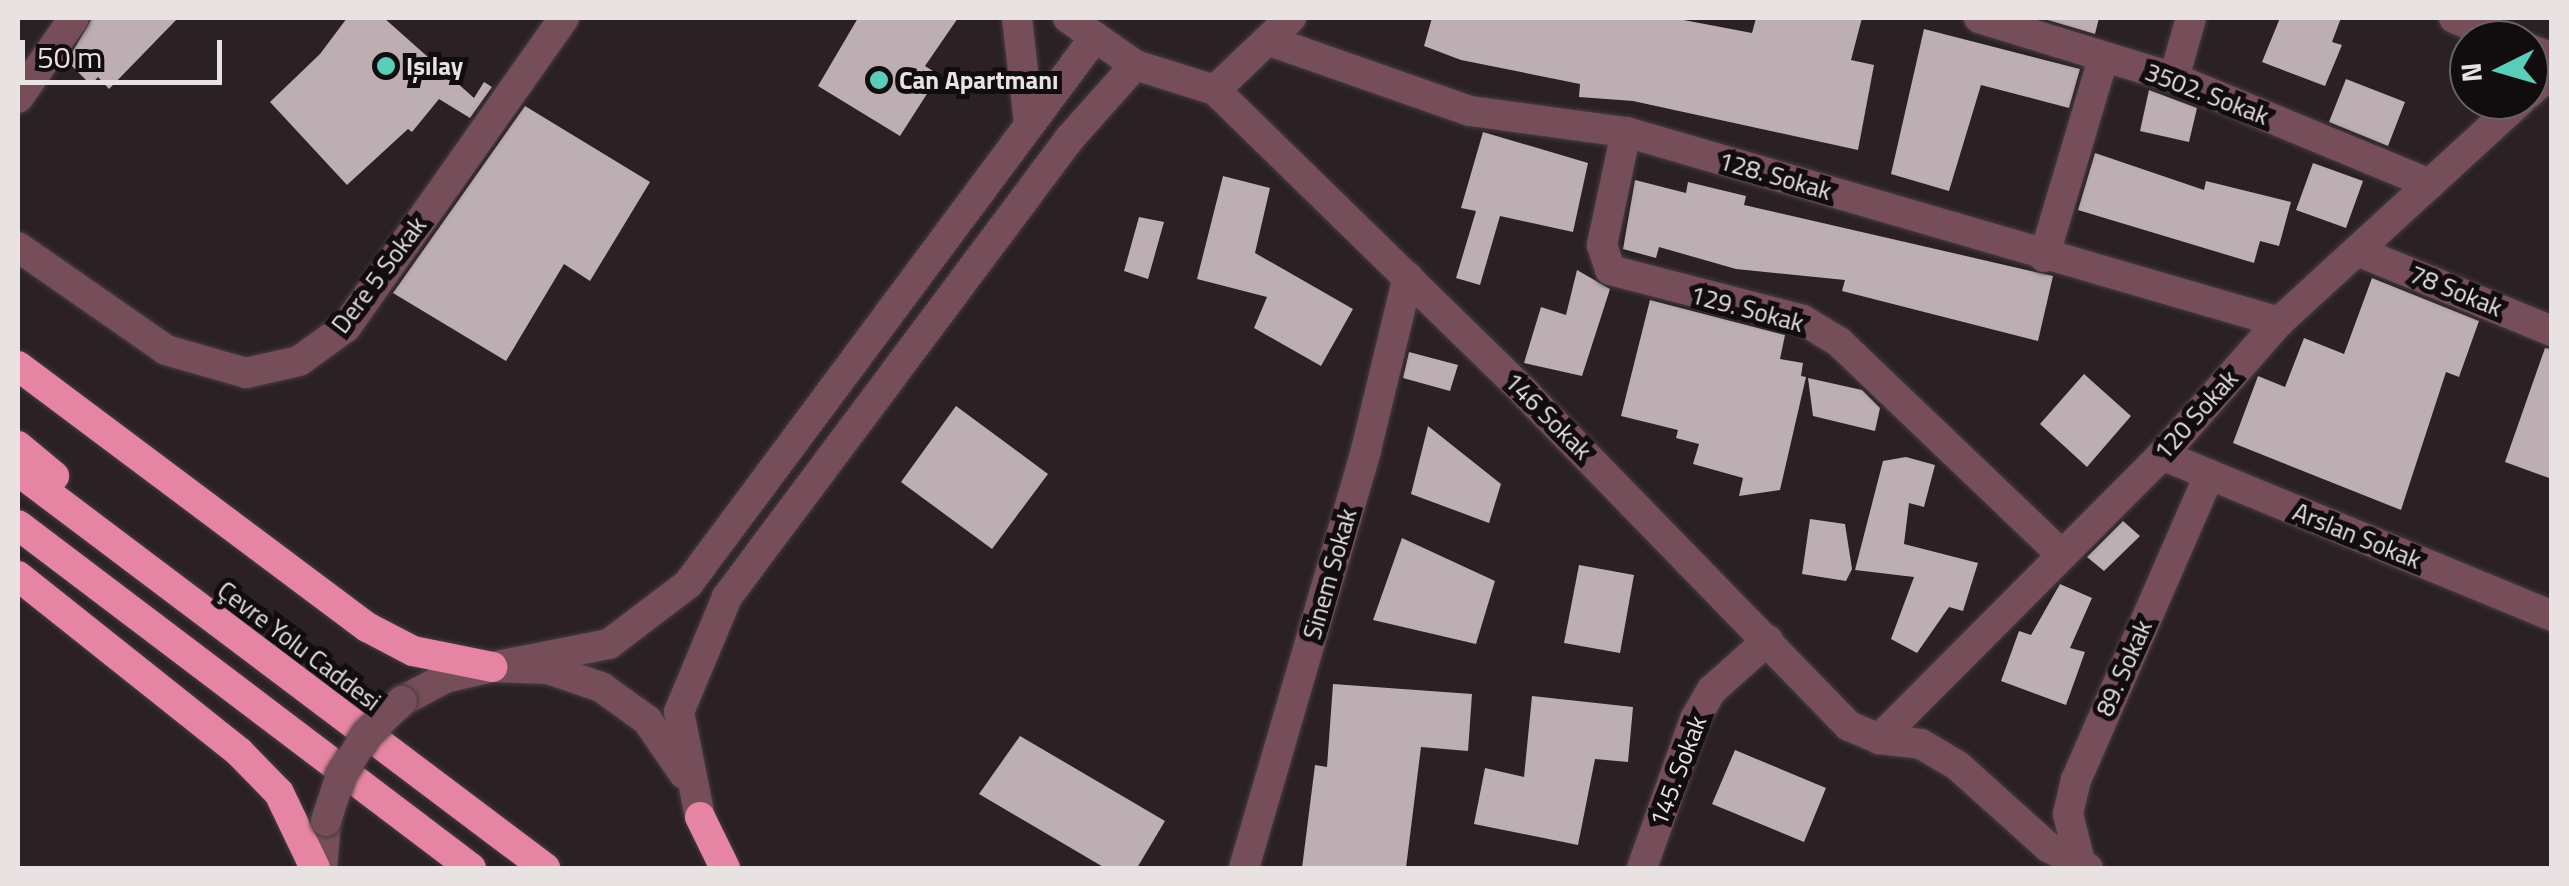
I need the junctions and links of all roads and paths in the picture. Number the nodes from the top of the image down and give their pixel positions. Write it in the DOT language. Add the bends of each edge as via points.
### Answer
graph roads {
  1 [pos="74,18"];
  2 [pos="564,18"];
  3 [pos="1017,18"];
  4 [pos="1068,18"];
  5 [pos="1291,18"];
  6 [pos="1980,18"];
  7 [pos="2191,18"];
  8 [pos="1096,37"];
  9 [pos="1270,41"];
  10 [pos="2103,58"];
  11 [pos="1135,65"];
  12 [pos="2174,78"];
  13 [pos="1216,90"];
  14 [pos="18,98"];
  15 [pos="2499,120"];
  16 [pos="1029,123"];
  17 [pos="1626,132"];
  18 [pos="2430,184"];
  19 [pos="18,247"];
  20 [pos="2360,252"];
  21 [pos="2044,257"];
  22 [pos="1408,278"];
  23 [pos="2279,322"];
  24 [pos="2552,330"];
  25 [pos="18,366"];
  26 [pos="18,446"];
  27 [pos="2162,455"];
  28 [pos="18,471"];
  29 [pos="2209,475"];
  30 [pos="18,528"];
  31 [pos="2060,554"];
  32 [pos="18,576"];
  33 [pos="2552,616"];
  34 [pos="1768,640"];
  35 [pos="492,667"];
  36 [pos="336,711"];
  37 [pos="1880,739"];
  38 [pos="700,818"];
  39 [pos="2084,867"];
  40 [pos="319,868"];
  41 [pos="471,868"];
  42 [pos="545,868"];
  43 [pos="704,868"];
  44 [pos="725,868"];
  45 [pos="1244,868"];
  46 [pos="1642,868"];
  1 -- 14 [label="street"];
  2 -- 19 [label="street, Dere 5 Sokak" via="346,327 299,361 246,373 166,350"];
  3 -- 16 [label="street"];
  4 -- 8 [label="street"];
  5 -- 9 [label="street"];
  6 -- 10 [label="street, 3502. Sokak"];
  7 -- 12 [label="street"];
  8 -- 11 [label="street"];
  8 -- 16 [label="street"];
  9 -- 13 [label="street"];
  9 -- 17 [label="street, 128. Sokak" via="1470,111"];
  10 -- 12 [label="street, 3502. Sokak"];
  10 -- 21 [label="street"];
  11 -- 13 [label="street"];
  11 -- 38 [label="street" via="1070,138 727,597 680,712"];
  12 -- 18 [label="street, 3502. Sokak"];
  13 -- 22 [label="street, 146 Sokak"];
  15 -- 18 [label="street, 120 Sokak"];
  16 -- 35 [label="street" via="688,584 608,644"];
  17 -- 21 [label="street, 128. Sokak"];
  17 -- 31 [label="street, 129. Sokak" via="1602,246 1610,270 1803,320 1839,342"];
  18 -- 20 [label="street, 120 Sokak"];
  20 -- 23 [label="street, 120 Sokak"];
  20 -- 24 [label="street, 78 Sokak"];
  21 -- 23 [label="street, 128. Sokak"];
  22 -- 34 [label="street, 146 Sokak"];
  22 -- 45 [label="street, Sinem Sokak" via="1366,450"];
  23 -- 27 [label="street, 120 Sokak"];
  25 -- 35 [label="highway" via="367,627 413,651"];
  26 -- 36 [label="highway"];
  27 -- 29 [label="street, Arslan Sokak"];
  27 -- 31 [label="street, 120 Sokak"];
  28 -- 36 [label="highway, Çevre Yolu Caddesi"];
  29 -- 33 [label="street, Arslan Sokak"];
  29 -- 39 [label="street, 89. Sokak" via="2076,780 2068,814"];
  30 -- 41 [label="highway"];
  31 -- 37 [label="street, 120 Sokak"];
  32 -- 40 [label="highway" via="239,752 279,793"];
  34 -- 37 [label="street, 146 Sokak" via="1848,726"];
  34 -- 46 [label="street, 145. Sokak" via="1712,690 1695,719"];
  35 -- 38 [label="street" via="566,675 601,687 647,720 681,765"];
  35 -- 40 [label="street, bridge" via="445,678 402,701 358,748 326,821"];
  36 -- 42 [label="highway, Çevre Yolu Caddesi"];
  37 -- 39 [label="street, 146 Sokak" via="1921,744 1958,766 2048,847"];
  38 -- 43 [label="street"];
  38 -- 44 [label="highway"];
}
